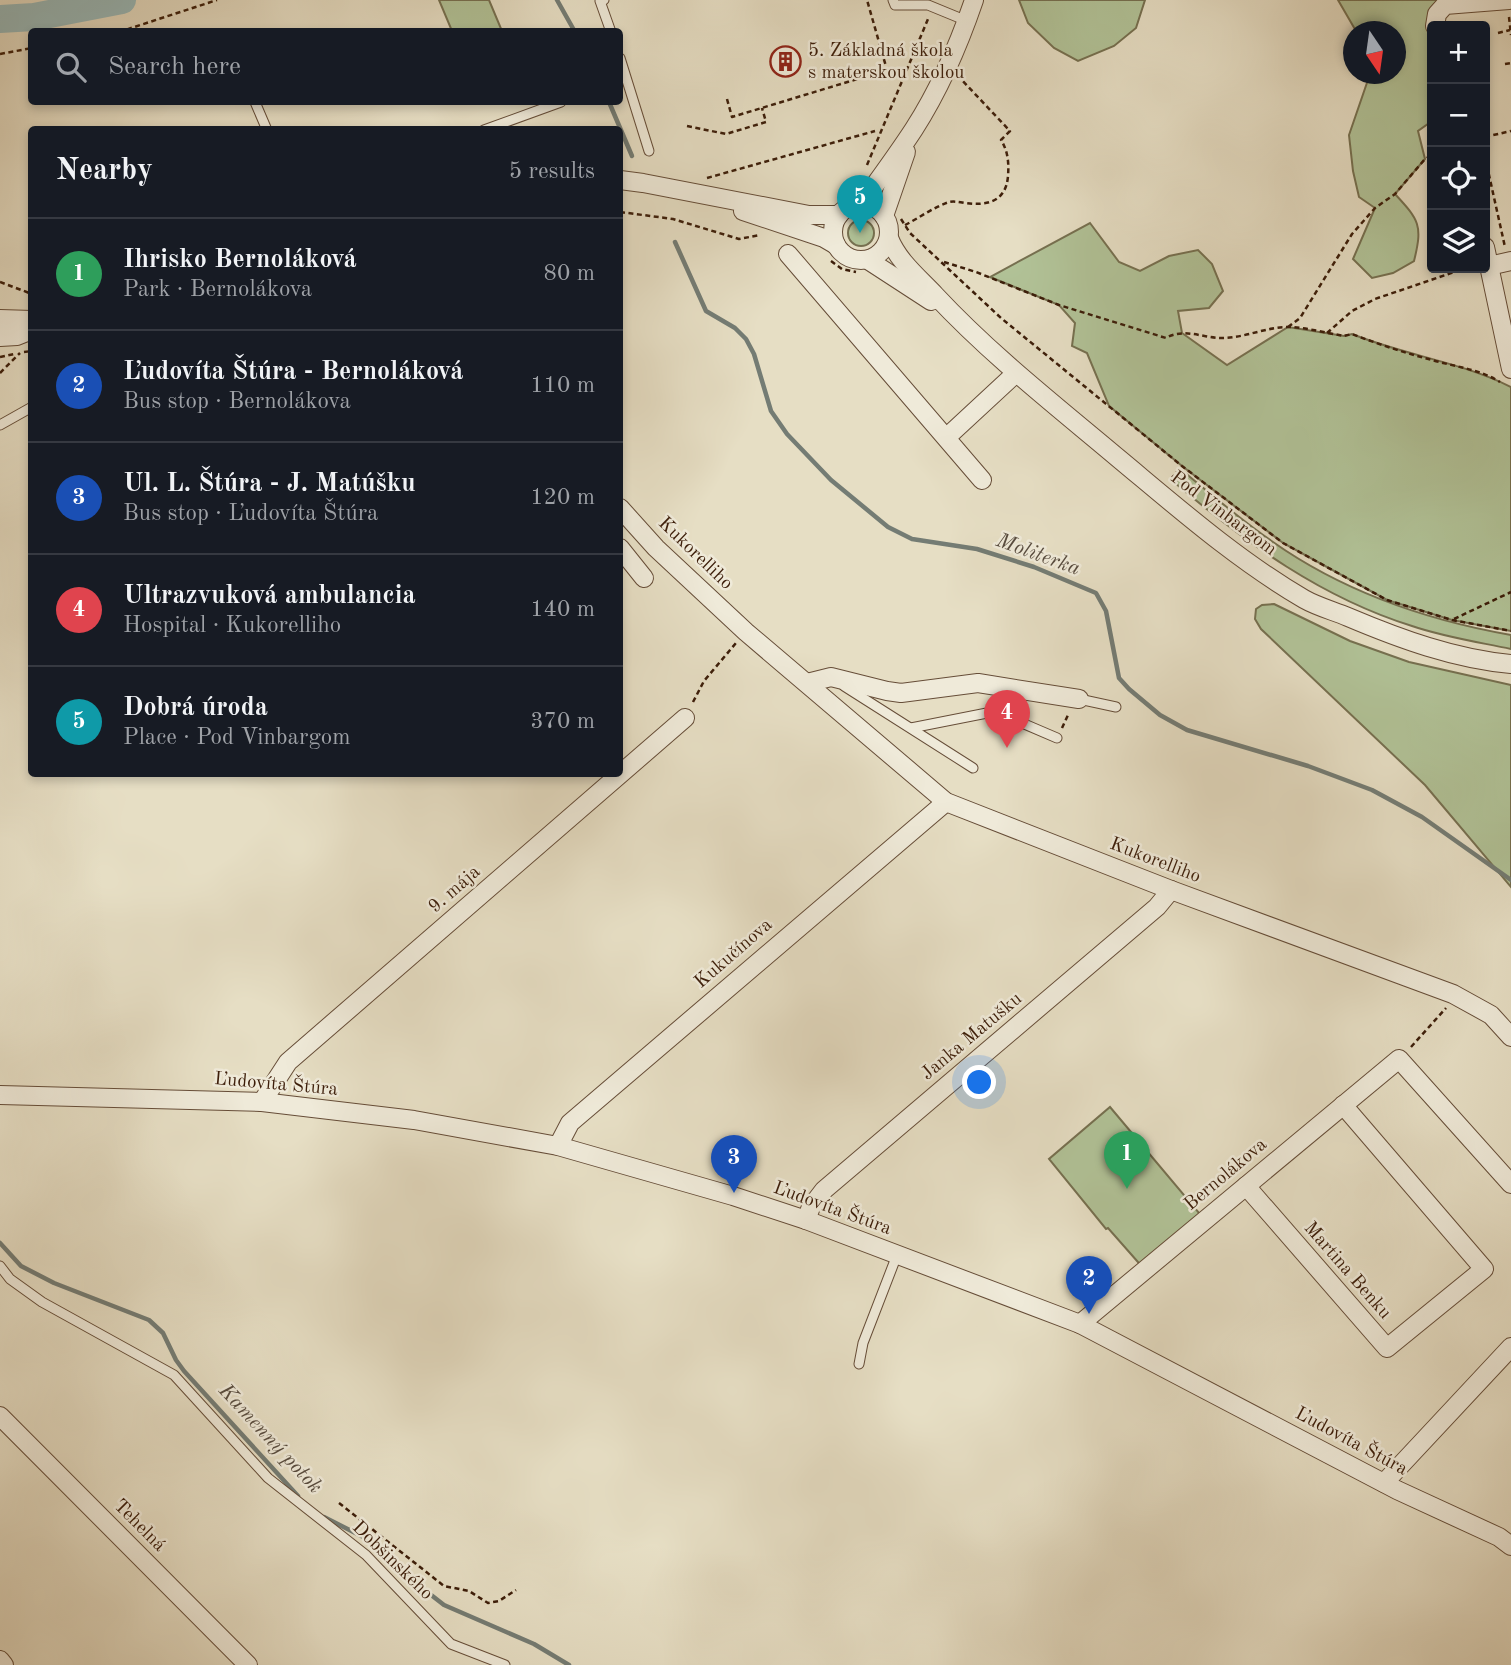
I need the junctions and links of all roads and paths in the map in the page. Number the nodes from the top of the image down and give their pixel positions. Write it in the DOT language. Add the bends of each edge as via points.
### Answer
graph roads {
  1 [pos="217,0"];
  2 [pos="604,0"];
  3 [pos="867,0"];
  4 [pos="893,0"];
  5 [pos="974,0"];
  6 [pos="1509,0"];
  7 [pos="932,8"];
  8 [pos="967,21"];
  9 [pos="1436,21"];
  10 [pos="131,28"];
  11 [pos="610,28"];
  12 [pos="1510,30"];
  13 [pos="1498,33"];
  14 [pos="28,49"];
  15 [pos="0,54"];
  16 [pos="1511,63"];
  17 [pos="1505,64"];
  18 [pos="623,68"];
  19 [pos="956,75"];
  20 [pos="727,99"];
  21 [pos="256,105"];
  22 [pos="553,105"];
  23 [pos="762,108"];
  24 [pos="265,126"];
  25 [pos="495,126"];
  26 [pos="687,126"];
  27 [pos="914,129"];
  28 [pos="875,131"];
  29 [pos="1511,131"];
  30 [pos="1490,136"];
  31 [pos="649,151"];
  32 [pos="1427,158"];
  33 [pos="863,175"];
  34 [pos="1490,179"];
  35 [pos="623,180"];
  36 [pos="702,185"];
  37 [pos="858,204"];
  38 [pos="623,212"];
  39 [pos="839,215"];
  40 [pos="891,215"];
  41 [pos="905,225"];
  42 [pos="762,235"];
  43 [pos="889,238"];
  44 [pos="836,245"];
  45 [pos="788,254"];
  46 [pos="1509,257"];
  47 [pos="868,260"];
  48 [pos="941,261"];
  49 [pos="1490,266"];
  50 [pos="1490,272"];
  51 [pos="1451,273"];
  52 [pos="0,282"];
  53 [pos="28,292"];
  54 [pos="955,316"];
  55 [pos="0,319"];
  56 [pos="28,320"];
  57 [pos="1288,327"];
  58 [pos="28,332"];
  59 [pos="1327,333"];
  60 [pos="0,337"];
  61 [pos="28,352"];
  62 [pos="20,353"];
  63 [pos="0,356"];
  64 [pos="0,373"];
  65 [pos="1016,373"];
  66 [pos="1507,377"];
  67 [pos="28,409"];
  68 [pos="0,425"];
  69 [pos="947,438"];
  70 [pos="1182,466"];
  71 [pos="1171,479"];
  72 [pos="982,480"];
  73 [pos="623,511"];
  74 [pos="623,552"];
  75 [pos="644,578"];
  76 [pos="1511,592"];
  77 [pos="1451,620"];
  78 [pos="1511,631"];
  79 [pos="740,638"];
  80 [pos="1511,664"];
  81 [pos="831,677"];
  82 [pos="807,683"];
  83 [pos="1076,699"];
  84 [pos="1116,707"];
  85 [pos="685,718"];
  86 [pos="911,728"];
  87 [pos="1057,738"];
  88 [pos="973,768"];
  89 [pos="623,772"];
  90 [pos="617,777"];
  91 [pos="946,802"];
  92 [pos="1171,890"];
  93 [pos="1453,995"];
  94 [pos="1511,1037"];
  95 [pos="1399,1059"];
  96 [pos="0,1095"];
  97 [pos="262,1102"];
  98 [pos="1343,1105"];
  99 [pos="558,1146"];
  100 [pos="1511,1184"];
  101 [pos="1246,1186"];
  102 [pos="806,1220"];
  103 [pos="897,1255"];
  104 [pos="0,1266"];
  105 [pos="1080,1324"];
  106 [pos="1511,1346"];
  107 [pos="859,1364"];
  108 [pos="0,1416"];
  109 [pos="1384,1483"];
  110 [pos="339,1503"];
  111 [pos="1511,1546"];
  112 [pos="516,1590"];
  113 [pos="0,1660"];
  114 [pos="4,1665"];
  115 [pos="248,1665"];
  116 [pos="505,1665"];
  1 -- 10 [label="path"];
  2 -- 11 [label="lane" via="600,1"];
  3 -- 23 [label="path" via="887,70"];
  4 -- 7 [label="lane" via="895,5"];
  5 -- 8 [label="street"];
  6 -- 9 [label="street" via="1445,5"];
  7 -- 8 [label="lane"];
  7 -- 33 [label="path"];
  8 -- 27 [label="street"];
  12 -- 13 [label="path"];
  14 -- 15 [label="path"];
  16 -- 17 [label="path"];
  18 -- 31 [label="lane"];
  19 -- 41 [label="path" via="1010,131 1001,140 1009,163 1006,189 992,203 951,201"];
  20 -- 23 [label="path" via="732,117"];
  21 -- 24 [label="lane"];
  22 -- 25 [label="lane"];
  23 -- 26 [label="path" via="766,122 726,134"];
  27 -- 37 [label="street"];
  27 -- 40 [label="street"];
  28 -- 36 [label="path"];
  29 -- 30 [label="path"];
  32 -- 57 [label="path" via="1352,234 1300,318"];
  34 -- 46 [label="path"];
  35 -- 36 [label="street"];
  36 -- 39 [label="street" via="809,215"];
  36 -- 44 [label="street" via="783,226"];
  37 -- 39 [label="street"];
  37 -- 40 [label="street"];
  38 -- 42 [label="path" via="673,219 739,239"];
  39 -- 44 [label="street" via="834,225"];
  40 -- 41 [label="path"];
  40 -- 43 [label="street"];
  41 -- 48 [label="path"];
  43 -- 47 [label="street" via="881,252"];
  43 -- 54 [label="street, Pod Vinbargom" via="894,252"];
  44 -- 47 [label="street" via="849,258"];
  45 -- 69 [label="street"];
  46 -- 49 [label="street"];
  47 -- 54 [label="street, Pod Vinbargom"];
  48 -- 57 [label="path" via="1166,338 1182,333 1247,336"];
  48 -- 70 [label="path" via="1001,318"];
  50 -- 66 [label="street"];
  51 -- 59 [label="path" via="1375,299"];
  52 -- 53 [label="path"];
  54 -- 65 [label="street, Pod Vinbargom"];
  55 -- 56 [label="street"];
  57 -- 59 [label="path"];
  58 -- 60 [label="street"];
  59 -- 66 [label="path" via="1352,334 1423,358"];
  61 -- 62 [label="path"];
  62 -- 63 [label="path"];
  62 -- 64 [label="path"];
  65 -- 69 [label="street"];
  65 -- 80 [label="street, Pod Vinbargom" via="1245,559 1306,600 1407,642"];
  67 -- 68 [label="lane"];
  69 -- 72 [label="street"];
  70 -- 71 [label="path"];
  70 -- 77 [label="path" via="1283,543 1387,600"];
  73 -- 82 [label="street, Kukorelliho" via="746,632"];
  74 -- 75 [label="street"];
  76 -- 77 [label="path"];
  77 -- 78 [label="path"];
  79 -- 85 [label="path" via="704,681"];
  81 -- 82 [label="street"];
  81 -- 83 [label="street" via="894,692 978,683"];
  81 -- 86 [label="lane"];
  82 -- 91 [label="street, Kukorelliho"];
  83 -- 84 [label="lane"];
  83 -- 87 [label="path"];
  85 -- 89 [label="street, 9. mája"];
  86 -- 87 [label="lane" via="988,713"];
  86 -- 88 [label="lane"];
  90 -- 97 [label="street, 9. mája" via="288,1062"];
  91 -- 92 [label="street, Kukorelliho"];
  91 -- 99 [label="street, Kukučínova" via="570,1123"];
  92 -- 93 [label="street, Kukorelliho"];
  92 -- 102 [label="street, Janka Matušku" via="1157,907 824,1190"];
  93 -- 94 [label="street, Kukorelliho" via="1491,1015"];
  93 -- 95 [label="path"];
  95 -- 98 [label="street, Bernolákova"];
  95 -- 100 [label="street"];
  96 -- 97 [label="street, Ľudovíta Štúra"];
  97 -- 99 [label="street, Ľudovíta Štúra" via="414,1120"];
  98 -- 101 [label="street, Bernolákova"];
  98 -- 101 [label="street, Martina Benku" via="1484,1269 1387,1348"];
  99 -- 102 [label="street, Ľudovíta Štúra"];
  101 -- 105 [label="street, Bernolákova"];
  102 -- 103 [label="street, Ľudovíta Štúra"];
  103 -- 105 [label="street, Ľudovíta Štúra"];
  103 -- 107 [label="lane"];
  104 -- 116 [label="lane, Dobšinského" via="42,1302 174,1375 268,1478 366,1555 451,1644"];
  105 -- 109 [label="street, Ľudovíta Štúra"];
  106 -- 109 [label="street"];
  108 -- 115 [label="street, Tehelná"];
  109 -- 111 [label="street, Ľudovíta Štúra"];
  110 -- 112 [label="path" via="444,1586 469,1591 488,1603"];
  113 -- 114 [label="street"];
}
